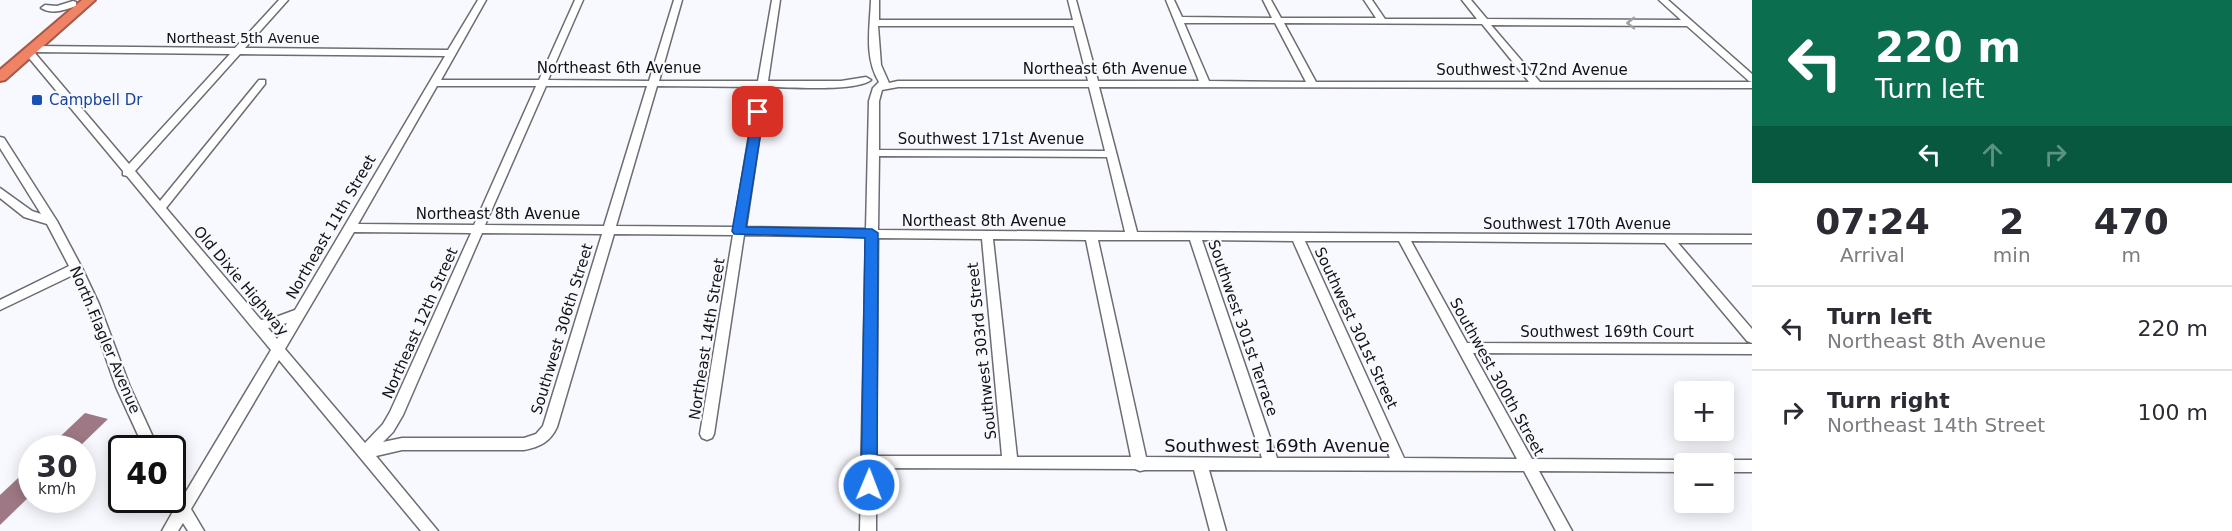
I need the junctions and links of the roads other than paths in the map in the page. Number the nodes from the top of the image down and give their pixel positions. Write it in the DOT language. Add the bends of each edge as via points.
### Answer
graph roads {
  1 [pos="89,0"];
  2 [pos="284,0"];
  3 [pos="482,0"];
  4 [pos="579,0"];
  5 [pos="678,0"];
  6 [pos="776,0"];
  7 [pos="875,0"];
  8 [pos="1072,0"];
  9 [pos="1170,0"];
  10 [pos="1267,0"];
  11 [pos="1368,0"];
  12 [pos="1466,0"];
  13 [pos="1663,0"];
  14 [pos="75,2"];
  15 [pos="45,4"];
  16 [pos="58,17"];
  17 [pos="1179,20"];
  18 [pos="1278,21"];
  19 [pos="1383,22"];
  20 [pos="1485,22"];
  21 [pos="875,23"];
  22 [pos="1078,23"];
  23 [pos="1689,23"];
  24 [pos="28,49"];
  25 [pos="239,51"];
  26 [pos="452,52"];
  27 [pos="0,65"];
  28 [pos="0,77"];
  29 [pos="1752,79"];
  30 [pos="262,82"];
  31 [pos="434,83"];
  32 [pos="543,83"];
  33 [pos="653,83"];
  34 [pos="763,83"];
  35 [pos="1092,83"];
  36 [pos="874,84"];
  37 [pos="1205,84"];
  38 [pos="1312,84"];
  39 [pos="1537,85"];
  40 [pos="1752,85"];
  41 [pos="0,140"];
  42 [pos="873,153"];
  43 [pos="1110,154"];
  44 [pos="127,173"];
  45 [pos="0,192"];
  46 [pos="159,209"];
  47 [pos="51,221"];
  48 [pos="350,228"];
  49 [pos="478,230"];
  50 [pos="609,230"];
  51 [pos="739,231"];
  52 [pos="872,233"];
  53 [pos="987,236"];
  54 [pos="1091,236"];
  55 [pos="1132,236"];
  56 [pos="1195,237"];
  57 [pos="1297,237"];
  58 [pos="1402,238"];
  59 [pos="1668,239"];
  60 [pos="1752,239"];
  61 [pos="76,268"];
  62 [pos="0,305"];
  63 [pos="300,313"];
  64 [pos="256,325"];
  65 [pos="1752,338"];
  66 [pos="1462,348"];
  67 [pos="1752,349"];
  68 [pos="278,350"];
  69 [pos="707,434"];
  70 [pos="145,435"];
  71 [pos="364,453"];
  72 [pos="869,462"];
  73 [pos="1010,463"];
  74 [pos="1200,464"];
  75 [pos="1140,465"];
  76 [pos="1272,465"];
  77 [pos="1400,465"];
  78 [pos="1528,465"];
  79 [pos="1674,466"];
  80 [pos="1734,466"];
  81 [pos="1752,466"];
  82 [pos="186,504"];
  83 [pos="181,513"];
  84 [pos="185,513"];
  85 [pos="170,531"];
  86 [pos="196,531"];
  87 [pos="430,531"];
  88 [pos="868,531"];
  89 [pos="1218,531"];
  90 [pos="1564,531"];
  1 -- 24 [label="highway"];
  2 -- 25 [label="street"];
  3 -- 26 [label="street, Northeast 11th Street"];
  4 -- 32 [label="street, Northeast 12th Street"];
  5 -- 33 [label="street, Southwest 306th Street"];
  6 -- 34 [label="street, Northeast 14th Street"];
  7 -- 21 [label="street"];
  8 -- 22 [label="street"];
  9 -- 17 [label="street"];
  10 -- 18 [label="street"];
  11 -- 19 [label="street"];
  12 -- 20 [label="street"];
  13 -- 23 [label="street"];
  14 -- 15 [label="street" via="57,9"];
  14 -- 16 [label="highway"];
  15 -- 16 [label="street" via="46,14"];
  16 -- 24 [label="highway"];
  17 -- 18 [label="street"];
  17 -- 37 [label="street"];
  18 -- 19 [label="street"];
  18 -- 38 [label="street"];
  19 -- 20 [label="street"];
  23 -- 20 [label="street, one-way"];
  20 -- 39 [label="street"];
  21 -- 22 [label="street"];
  21 -- 36 [label="street"];
  22 -- 35 [label="street"];
  23 -- 29 [label="street"];
  24 -- 25 [label="street, Northeast 5th Avenue"];
  24 -- 27 [label="highway"];
  24 -- 28 [label="highway"];
  24 -- 44 [label="street, Old Dixie Highway"];
  25 -- 26 [label="street, Northeast 5th Avenue"];
  25 -- 44 [label="street"];
  26 -- 31 [label="street, Northeast 11th Street"];
  30 -- 46 [label="street"];
  31 -- 32 [label="street, Northeast 6th Avenue"];
  31 -- 48 [label="street, Northeast 11th Street"];
  32 -- 33 [label="street, Northeast 6th Avenue"];
  32 -- 49 [label="street, Northeast 12th Street"];
  33 -- 34 [label="street, Northeast 6th Avenue"];
  33 -- 50 [label="street, Southwest 306th Street"];
  34 -- 36 [label="street, Northeast 6th Avenue"];
  34 -- 51 [label="street, Northeast 14th Street"];
  35 -- 36 [label="street, Northeast 6th Avenue"];
  35 -- 37 [label="street, Northeast 6th Avenue"];
  35 -- 43 [label="street"];
  36 -- 42 [label="street"];
  37 -- 38 [label="street, Northeast 6th Avenue"];
  38 -- 39 [label="street, Southwest 172nd Avenue"];
  39 -- 40 [label="street, Southwest 172nd Avenue"];
  41 -- 47 [label="street, North Flagler Avenue"];
  42 -- 43 [label="street, Southwest 171st Avenue"];
  42 -- 52 [label="street"];
  43 -- 55 [label="street"];
  44 -- 46 [label="street, Old Dixie Highway"];
  45 -- 47 [label="street" via="28,214"];
  46 -- 64 [label="street, Old Dixie Highway"];
  47 -- 61 [label="street, North Flagler Avenue"];
  48 -- 49 [label="street, Northeast 8th Avenue"];
  48 -- 63 [label="street, Northeast 11th Street"];
  49 -- 50 [label="street, Northeast 8th Avenue"];
  49 -- 71 [label="street, Northeast 12th Street" via="392,422"];
  50 -- 51 [label="street, Northeast 8th Avenue"];
  50 -- 71 [label="street, Southwest 306th Street" via="545,436 519,444 402,444"];
  51 -- 52 [label="street, Northeast 8th Avenue"];
  51 -- 69 [label="street, Northeast 14th Street"];
  52 -- 53 [label="street, Northeast 8th Avenue"];
  52 -- 72 [label="street"];
  53 -- 54 [label="street, Northeast 8th Avenue"];
  53 -- 73 [label="street, Southwest 303rd Street"];
  54 -- 55 [label="street, Northeast 8th Avenue"];
  54 -- 75 [label="street"];
  55 -- 56 [label="street, Northeast 8th Avenue"];
  56 -- 57 [label="street, Northeast 8th Avenue"];
  56 -- 76 [label="street, Southwest 301st Terrace"];
  57 -- 58 [label="street, Northeast 8th Avenue"];
  57 -- 77 [label="street, Southwest 301st Street"];
  58 -- 59 [label="street, Southwest 170th Avenue"];
  58 -- 66 [label="street, Southwest 300th Street"];
  59 -- 60 [label="street, Southwest 170th Avenue"];
  59 -- 65 [label="street"];
  61 -- 62 [label="street"];
  61 -- 70 [label="street, North Flagler Avenue"];
  63 -- 64 [label="street"];
  63 -- 68 [label="street, Northeast 11th Street"];
  64 -- 68 [label="street, Old Dixie Highway"];
  66 -- 67 [label="street, Southwest 169th Court"];
  66 -- 78 [label="street, Southwest 300th Street"];
  68 -- 71 [label="street, Old Dixie Highway"];
  68 -- 82 [label="street, Northeast 11th Street"];
  71 -- 87 [label="street, Old Dixie Highway"];
  72 -- 73 [label="street, Southwest 169th Avenue"];
  72 -- 88 [label="street"];
  73 -- 75 [label="street, Southwest 169th Avenue"];
  74 -- 75 [label="street, Southwest 169th Avenue"];
  74 -- 76 [label="street, Southwest 169th Avenue"];
  74 -- 89 [label="street"];
  76 -- 77 [label="street, Southwest 169th Avenue"];
  77 -- 78 [label="street, Southwest 169th Avenue"];
  78 -- 79 [label="street, Southwest 169th Avenue"];
  78 -- 90 [label="street, Southwest 300th Street"];
  80 -- 81 [label="street"];
  83 -- 85 [label="street, Northeast 11th Street"];
  84 -- 86 [label="street"];
}
